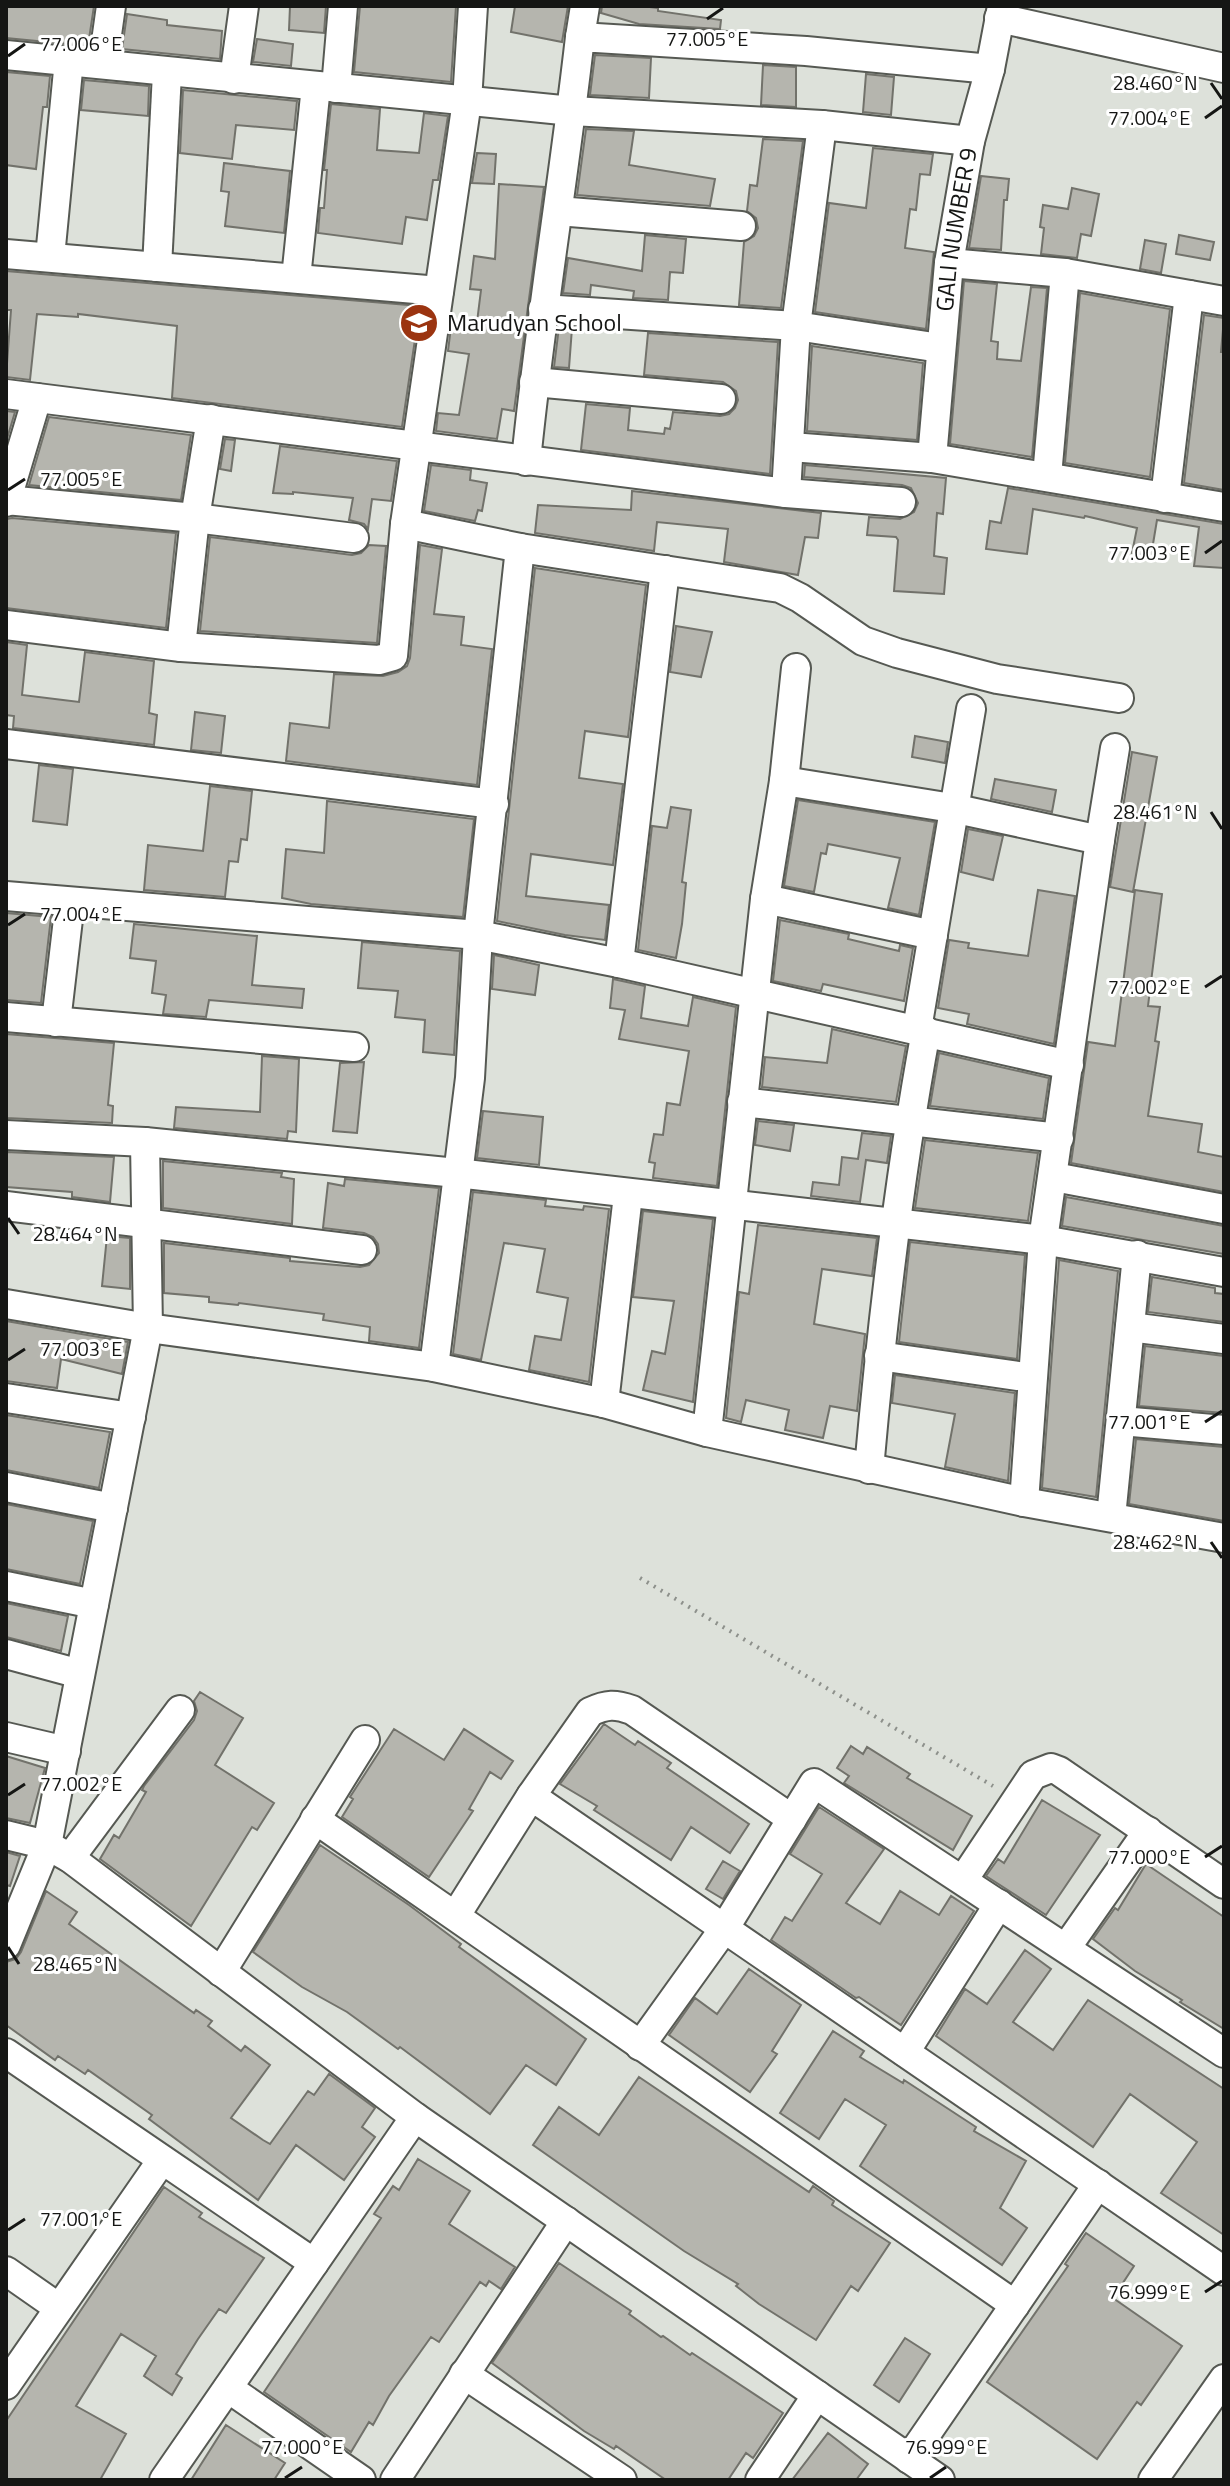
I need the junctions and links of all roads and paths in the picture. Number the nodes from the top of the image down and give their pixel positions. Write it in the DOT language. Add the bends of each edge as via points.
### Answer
graph roads {
  1 [pos="111,6"];
  2 [pos="244,6"];
  3 [pos="343,6"];
  4 [pos="473,6"];
  5 [pos="585,6"];
  6 [pos="1001,12"];
  7 [pos="580,37"];
  8 [pos="6,55"];
  9 [pos="69,60"];
  10 [pos="103,63"];
  11 [pos="1224,68"];
  12 [pos="990,69"];
  13 [pos="167,73"];
  14 [pos="234,79"];
  15 [pos="326,87"];
  16 [pos="467,101"];
  17 [pos="572,111"];
  18 [pos="822,125"];
  19 [pos="970,141"];
  20 [pos="558,211"];
  21 [pos="741,226"];
  22 [pos="6,254"];
  23 [pos="50,257"];
  24 [pos="949,263"];
  25 [pos="157,267"];
  26 [pos="1065,273"];
  27 [pos="296,278"];
  28 [pos="439,291"];
  29 [pos="1189,295"];
  30 [pos="1224,301"];
  31 [pos="543,309"];
  32 [pos="796,326"];
  33 [pos="940,348"];
  34 [pos="534,382"];
  35 [pos="6,394"];
  36 [pos="37,398"];
  37 [pos="721,399"];
  38 [pos="211,419"];
  39 [pos="417,446"];
  40 [pos="791,447"];
  41 [pos="932,458"];
  42 [pos="526,461"];
  43 [pos="1047,476"];
  44 [pos="786,493"];
  45 [pos="1165,498"];
  46 [pos="6,501"];
  47 [pos="901,502"];
  48 [pos="1224,507"];
  49 [pos="195,518"];
  50 [pos="405,524"];
  51 [pos="354,538"];
  52 [pos="520,548"];
  53 [pos="665,570"];
  54 [pos="6,625"];
  55 [pos="181,647"];
  56 [pos="796,668"];
  57 [pos="1119,698"];
  58 [pos="971,709"];
  59 [pos="6,744"];
  60 [pos="1115,748"];
  61 [pos="784,781"];
  62 [pos="494,804"];
  63 [pos="952,808"];
  64 [pos="1100,840"];
  65 [pos="6,896"];
  66 [pos="765,899"];
  67 [pos="70,902"];
  68 [pos="478,935"];
  69 [pos="933,935"];
  70 [pos="619,963"];
  71 [pos="754,994"];
  72 [pos="6,1017"];
  73 [pos="56,1022"];
  74 [pos="922,1030"];
  75 [pos="354,1047"];
  76 [pos="1069,1065"];
  77 [pos="742,1102"];
  78 [pos="909,1121"];
  79 [pos="6,1135"];
  80 [pos="1059,1138"];
  81 [pos="145,1142"];
  82 [pos="457,1173"];
  83 [pos="1054,1177"];
  84 [pos="628,1195"];
  85 [pos="6,1206"];
  86 [pos="730,1206"];
  87 [pos="1224,1209"];
  88 [pos="145,1223"];
  89 [pos="896,1225"];
  90 [pos="1043,1240"];
  91 [pos="362,1250"];
  92 [pos="1137,1255"];
  93 [pos="1224,1272"];
  94 [pos="6,1304"];
  95 [pos="1130,1327"];
  96 [pos="148,1328"];
  97 [pos="1224,1339"];
  98 [pos="879,1356"];
  99 [pos="434,1367"];
  100 [pos="1032,1378"];
  101 [pos="6,1398"];
  102 [pos="604,1403"];
  103 [pos="131,1417"];
  104 [pos="1121,1421"];
  105 [pos="1224,1430"];
  106 [pos="707,1432"];
  107 [pos="869,1469"];
  108 [pos="6,1487"];
  109 [pos="1024,1502"];
  110 [pos="113,1508"];
  111 [pos="1111,1517"];
  112 [pos="1224,1538"];
  113 [pos="640,1578"];
  114 [pos="6,1586"];
  115 [pos="94,1604"];
  116 [pos="6,1654"];
  117 [pos="80,1674"];
  118 [pos="180,1710"];
  119 [pos="6,1737"];
  120 [pos="365,1740"];
  121 [pos="66,1751"];
  122 [pos="531,1796"];
  123 [pos="1017,1800"];
  124 [pos="315,1819"];
  125 [pos="792,1819"];
  126 [pos="1148,1831"];
  127 [pos="6,1835"];
  128 [pos="59,1852"];
  129 [pos="963,1880"];
  130 [pos="1224,1884"];
  131 [pos="999,1904"];
  132 [pos="456,1915"];
  133 [pos="724,1929"];
  134 [pos="8,1937"];
  135 [pos="1066,1948"];
  136 [pos="221,1972"];
  137 [pos="640,2046"];
  138 [pos="905,2052"];
  139 [pos="6,2053"];
  140 [pos="1224,2053"];
  141 [pos="415,2117"];
  142 [pos="162,2160"];
  143 [pos="1098,2184"];
  144 [pos="566,2221"];
  145 [pos="314,2263"];
  146 [pos="6,2271"];
  147 [pos="1224,2271"];
  148 [pos="1015,2305"];
  149 [pos="59,2308"];
  150 [pos="464,2374"];
  151 [pos="6,2385"];
  152 [pos="228,2388"];
  153 [pos="1220,2394"];
  154 [pos="817,2395"];
  155 [pos="909,2459"];
  156 [pos="164,2480"];
  157 [pos="361,2480"];
  158 [pos="395,2480"];
  159 [pos="622,2480"];
  160 [pos="760,2480"];
  161 [pos="940,2480"];
  162 [pos="1153,2480"];
  1 -- 10 [label="street"];
  2 -- 14 [label="street"];
  3 -- 15 [label="street"];
  4 -- 16 [label="street"];
  5 -- 7 [label="street"];
  6 -- 11 [label="street"];
  6 -- 12 [label="street, GALI NUMBER 9"];
  7 -- 12 [label="street"];
  7 -- 17 [label="street"];
  8 -- 9 [label="street"];
  9 -- 10 [label="street"];
  9 -- 23 [label="street"];
  10 -- 13 [label="street"];
  12 -- 19 [label="street, GALI NUMBER 9"];
  13 -- 14 [label="street"];
  13 -- 25 [label="street"];
  14 -- 15 [label="street"];
  15 -- 16 [label="street"];
  15 -- 27 [label="street"];
  16 -- 17 [label="street"];
  16 -- 28 [label="street"];
  17 -- 18 [label="street"];
  17 -- 20 [label="street"];
  18 -- 19 [label="street"];
  18 -- 32 [label="street"];
  19 -- 24 [label="street, GALI NUMBER 9"];
  20 -- 21 [label="street"];
  20 -- 31 [label="street"];
  22 -- 23 [label="street"];
  23 -- 25 [label="street"];
  24 -- 26 [label="street"];
  24 -- 33 [label="street, GALI NUMBER 9"];
  25 -- 27 [label="street"];
  26 -- 29 [label="street"];
  26 -- 43 [label="street"];
  27 -- 28 [label="street"];
  28 -- 39 [label="street"];
  29 -- 30 [label="street"];
  29 -- 45 [label="street"];
  31 -- 32 [label="street"];
  31 -- 34 [label="street"];
  32 -- 33 [label="street"];
  32 -- 40 [label="street"];
  33 -- 41 [label="street, GALI NUMBER 9"];
  34 -- 37 [label="street"];
  34 -- 42 [label="street"];
  35 -- 36 [label="street"];
  36 -- 38 [label="street"];
  36 -- 46 [label="street"];
  38 -- 39 [label="street"];
  38 -- 49 [label="street"];
  39 -- 42 [label="street"];
  39 -- 50 [label="street"];
  40 -- 41 [label="street"];
  40 -- 44 [label="street"];
  41 -- 43 [label="street"];
  42 -- 44 [label="street"];
  43 -- 45 [label="street"];
  44 -- 47 [label="street"];
  45 -- 48 [label="street"];
  46 -- 49 [label="street"];
  49 -- 51 [label="street"];
  49 -- 55 [label="street"];
  50 -- 52 [label="street"];
  50 -- 55 [label="street" via="393,656 379,660"];
  52 -- 53 [label="street"];
  52 -- 62 [label="street"];
  53 -- 57 [label="street" via="780,588 863,641 897,653 997,679"];
  53 -- 70 [label="street"];
  54 -- 55 [label="street"];
  56 -- 61 [label="street"];
  58 -- 63 [label="street"];
  59 -- 62 [label="street"];
  60 -- 64 [label="street"];
  61 -- 63 [label="street"];
  61 -- 66 [label="street"];
  62 -- 68 [label="street"];
  63 -- 64 [label="street"];
  63 -- 69 [label="street"];
  64 -- 76 [label="street"];
  65 -- 67 [label="street"];
  66 -- 69 [label="street"];
  66 -- 71 [label="street"];
  67 -- 68 [label="street"];
  67 -- 73 [label="street"];
  68 -- 70 [label="street"];
  68 -- 82 [label="street" via="470,1078"];
  69 -- 74 [label="street"];
  70 -- 71 [label="street"];
  71 -- 74 [label="street"];
  71 -- 77 [label="street"];
  72 -- 73 [label="street"];
  73 -- 75 [label="street"];
  74 -- 76 [label="street"];
  74 -- 78 [label="street"];
  76 -- 80 [label="street"];
  77 -- 78 [label="street"];
  77 -- 86 [label="street"];
  78 -- 80 [label="street"];
  78 -- 89 [label="street"];
  79 -- 81 [label="street"];
  80 -- 83 [label="street"];
  81 -- 82 [label="street"];
  81 -- 88 [label="street"];
  82 -- 84 [label="street"];
  82 -- 99 [label="street"];
  83 -- 87 [label="street"];
  83 -- 90 [label="street"];
  84 -- 86 [label="street"];
  84 -- 102 [label="street"];
  85 -- 88 [label="street"];
  86 -- 89 [label="street"];
  86 -- 106 [label="street"];
  88 -- 91 [label="street"];
  88 -- 96 [label="street"];
  89 -- 90 [label="street"];
  89 -- 98 [label="street"];
  90 -- 92 [label="street"];
  90 -- 100 [label="street"];
  92 -- 93 [label="street"];
  92 -- 95 [label="street"];
  94 -- 96 [label="street"];
  95 -- 97 [label="street"];
  95 -- 104 [label="street"];
  96 -- 99 [label="street"];
  96 -- 103 [label="street"];
  98 -- 100 [label="street"];
  98 -- 107 [label="street"];
  99 -- 102 [label="street"];
  100 -- 109 [label="street"];
  101 -- 103 [label="street"];
  102 -- 106 [label="street"];
  103 -- 110 [label="street"];
  104 -- 105 [label="street"];
  104 -- 111 [label="street"];
  106 -- 107 [label="street"];
  107 -- 109 [label="street"];
  108 -- 110 [label="street"];
  109 -- 111 [label="street"];
  110 -- 115 [label="street"];
  111 -- 112 [label="street"];
  113 -- 123 [label="path"];
  114 -- 115 [label="street"];
  115 -- 117 [label="street"];
  116 -- 117 [label="street"];
  117 -- 121 [label="street"];
  118 -- 128 [label="street"];
  119 -- 121 [label="street"];
  120 -- 124 [label="street"];
  121 -- 128 [label="street"];
  122 -- 125 [label="street" via="590,1712 617,1705"];
  122 -- 132 [label="street"];
  122 -- 133 [label="street"];
  123 -- 126 [label="street" via="1033,1775 1051,1768"];
  123 -- 129 [label="street"];
  124 -- 132 [label="street"];
  124 -- 136 [label="street"];
  125 -- 129 [label="street" via="814,1783"];
  125 -- 133 [label="street"];
  126 -- 130 [label="street"];
  126 -- 135 [label="street"];
  127 -- 128 [label="street"];
  128 -- 134 [label="street"];
  128 -- 136 [label="street"];
  129 -- 131 [label="street"];
  131 -- 135 [label="street"];
  131 -- 138 [label="street"];
  132 -- 137 [label="street"];
  133 -- 137 [label="street"];
  133 -- 138 [label="street"];
  135 -- 140 [label="street"];
  136 -- 141 [label="street"];
  137 -- 148 [label="street"];
  138 -- 143 [label="street"];
  139 -- 142 [label="street"];
  141 -- 144 [label="street"];
  141 -- 145 [label="street"];
  142 -- 145 [label="street"];
  142 -- 149 [label="street"];
  143 -- 147 [label="street"];
  143 -- 148 [label="street"];
  144 -- 150 [label="street"];
  144 -- 154 [label="street"];
  145 -- 152 [label="street"];
  146 -- 149 [label="street"];
  148 -- 155 [label="street"];
  149 -- 151 [label="street"];
  150 -- 158 [label="street"];
  150 -- 159 [label="street"];
  152 -- 156 [label="street"];
  152 -- 157 [label="street"];
  153 -- 162 [label="street"];
  154 -- 155 [label="street"];
  154 -- 160 [label="street"];
  155 -- 161 [label="street"];
}
